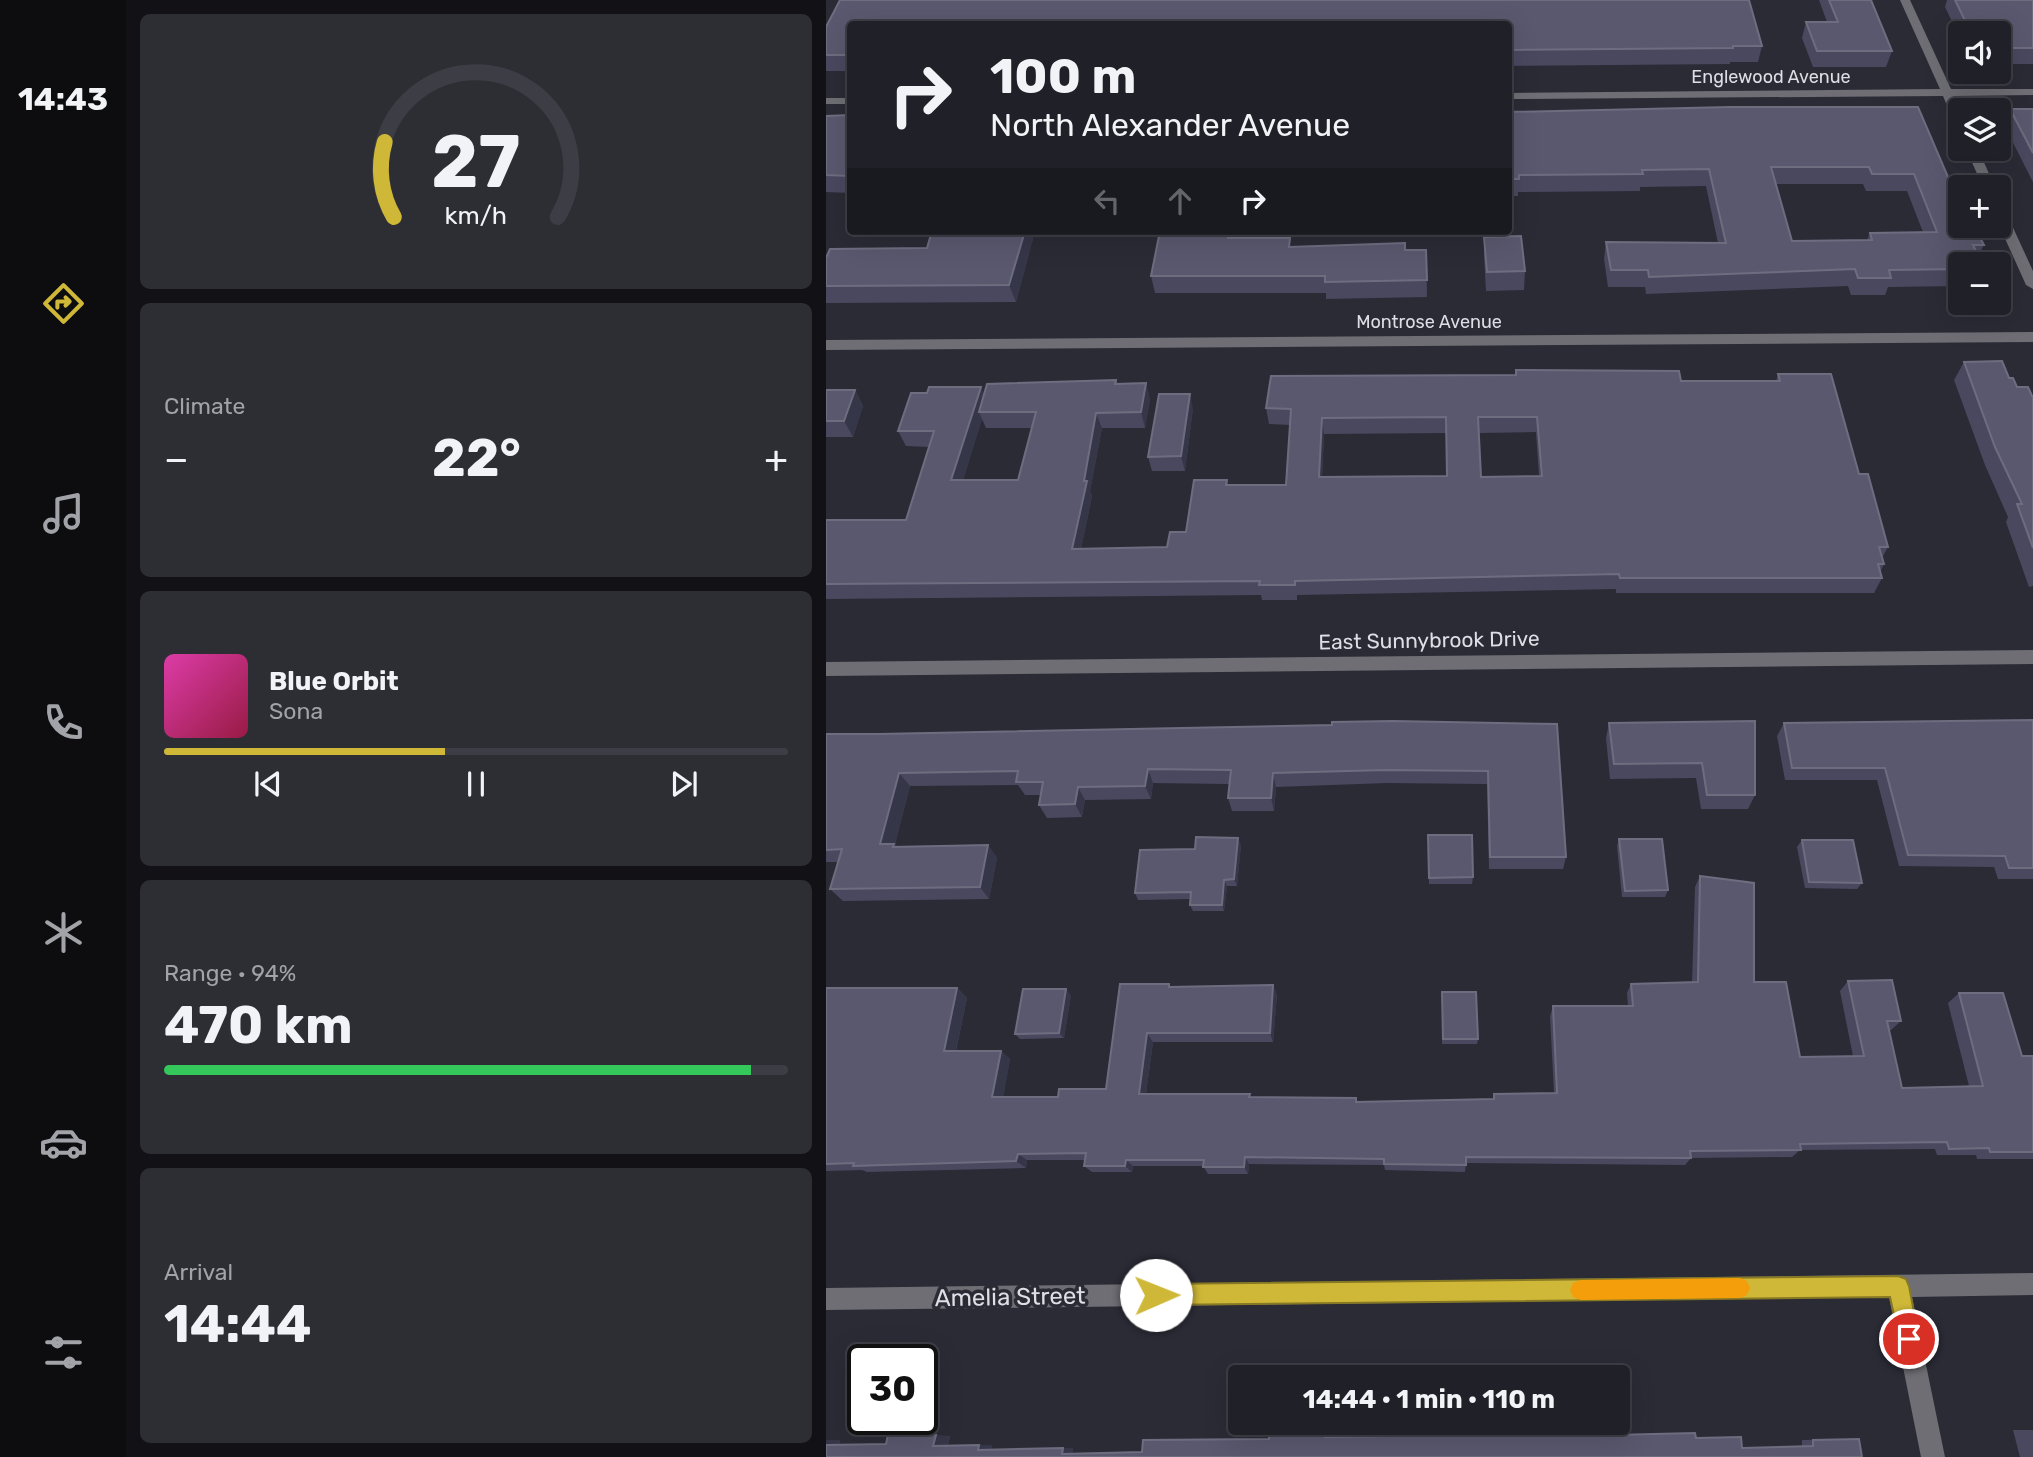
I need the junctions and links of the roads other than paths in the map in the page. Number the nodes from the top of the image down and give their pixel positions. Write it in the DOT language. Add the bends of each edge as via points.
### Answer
graph roads {
  1 [pos="1905,0"];
  2 [pos="2033,92"];
  3 [pos="1947,93"];
  4 [pos="1512,96"];
  5 [pos="1949,98"];
  6 [pos="826,101"];
  7 [pos="847,101"];
  8 [pos="2011,237"];
  9 [pos="2033,285"];
  10 [pos="2033,337"];
  11 [pos="826,345"];
  12 [pos="2033,657"];
  13 [pos="826,669"];
  14 [pos="2033,1284"];
  15 [pos="1898,1286"];
  16 [pos="826,1299"];
  17 [pos="1933,1457"];
  1 -- 3 [label="street"];
  2 -- 3 [label="street, Englewood Avenue"];
  3 -- 4 [label="street, Englewood Avenue"];
  3 -- 5 [label="street"];
  6 -- 7 [label="street"];
  8 -- 9 [label="street"];
  10 -- 11 [label="street, Montrose Avenue"];
  12 -- 13 [label="street, East Sunnybrook Drive"];
  14 -- 15 [label="street, Amelia Street"];
  15 -- 16 [label="street, Amelia Street"];
  15 -- 17 [label="street"];
}
